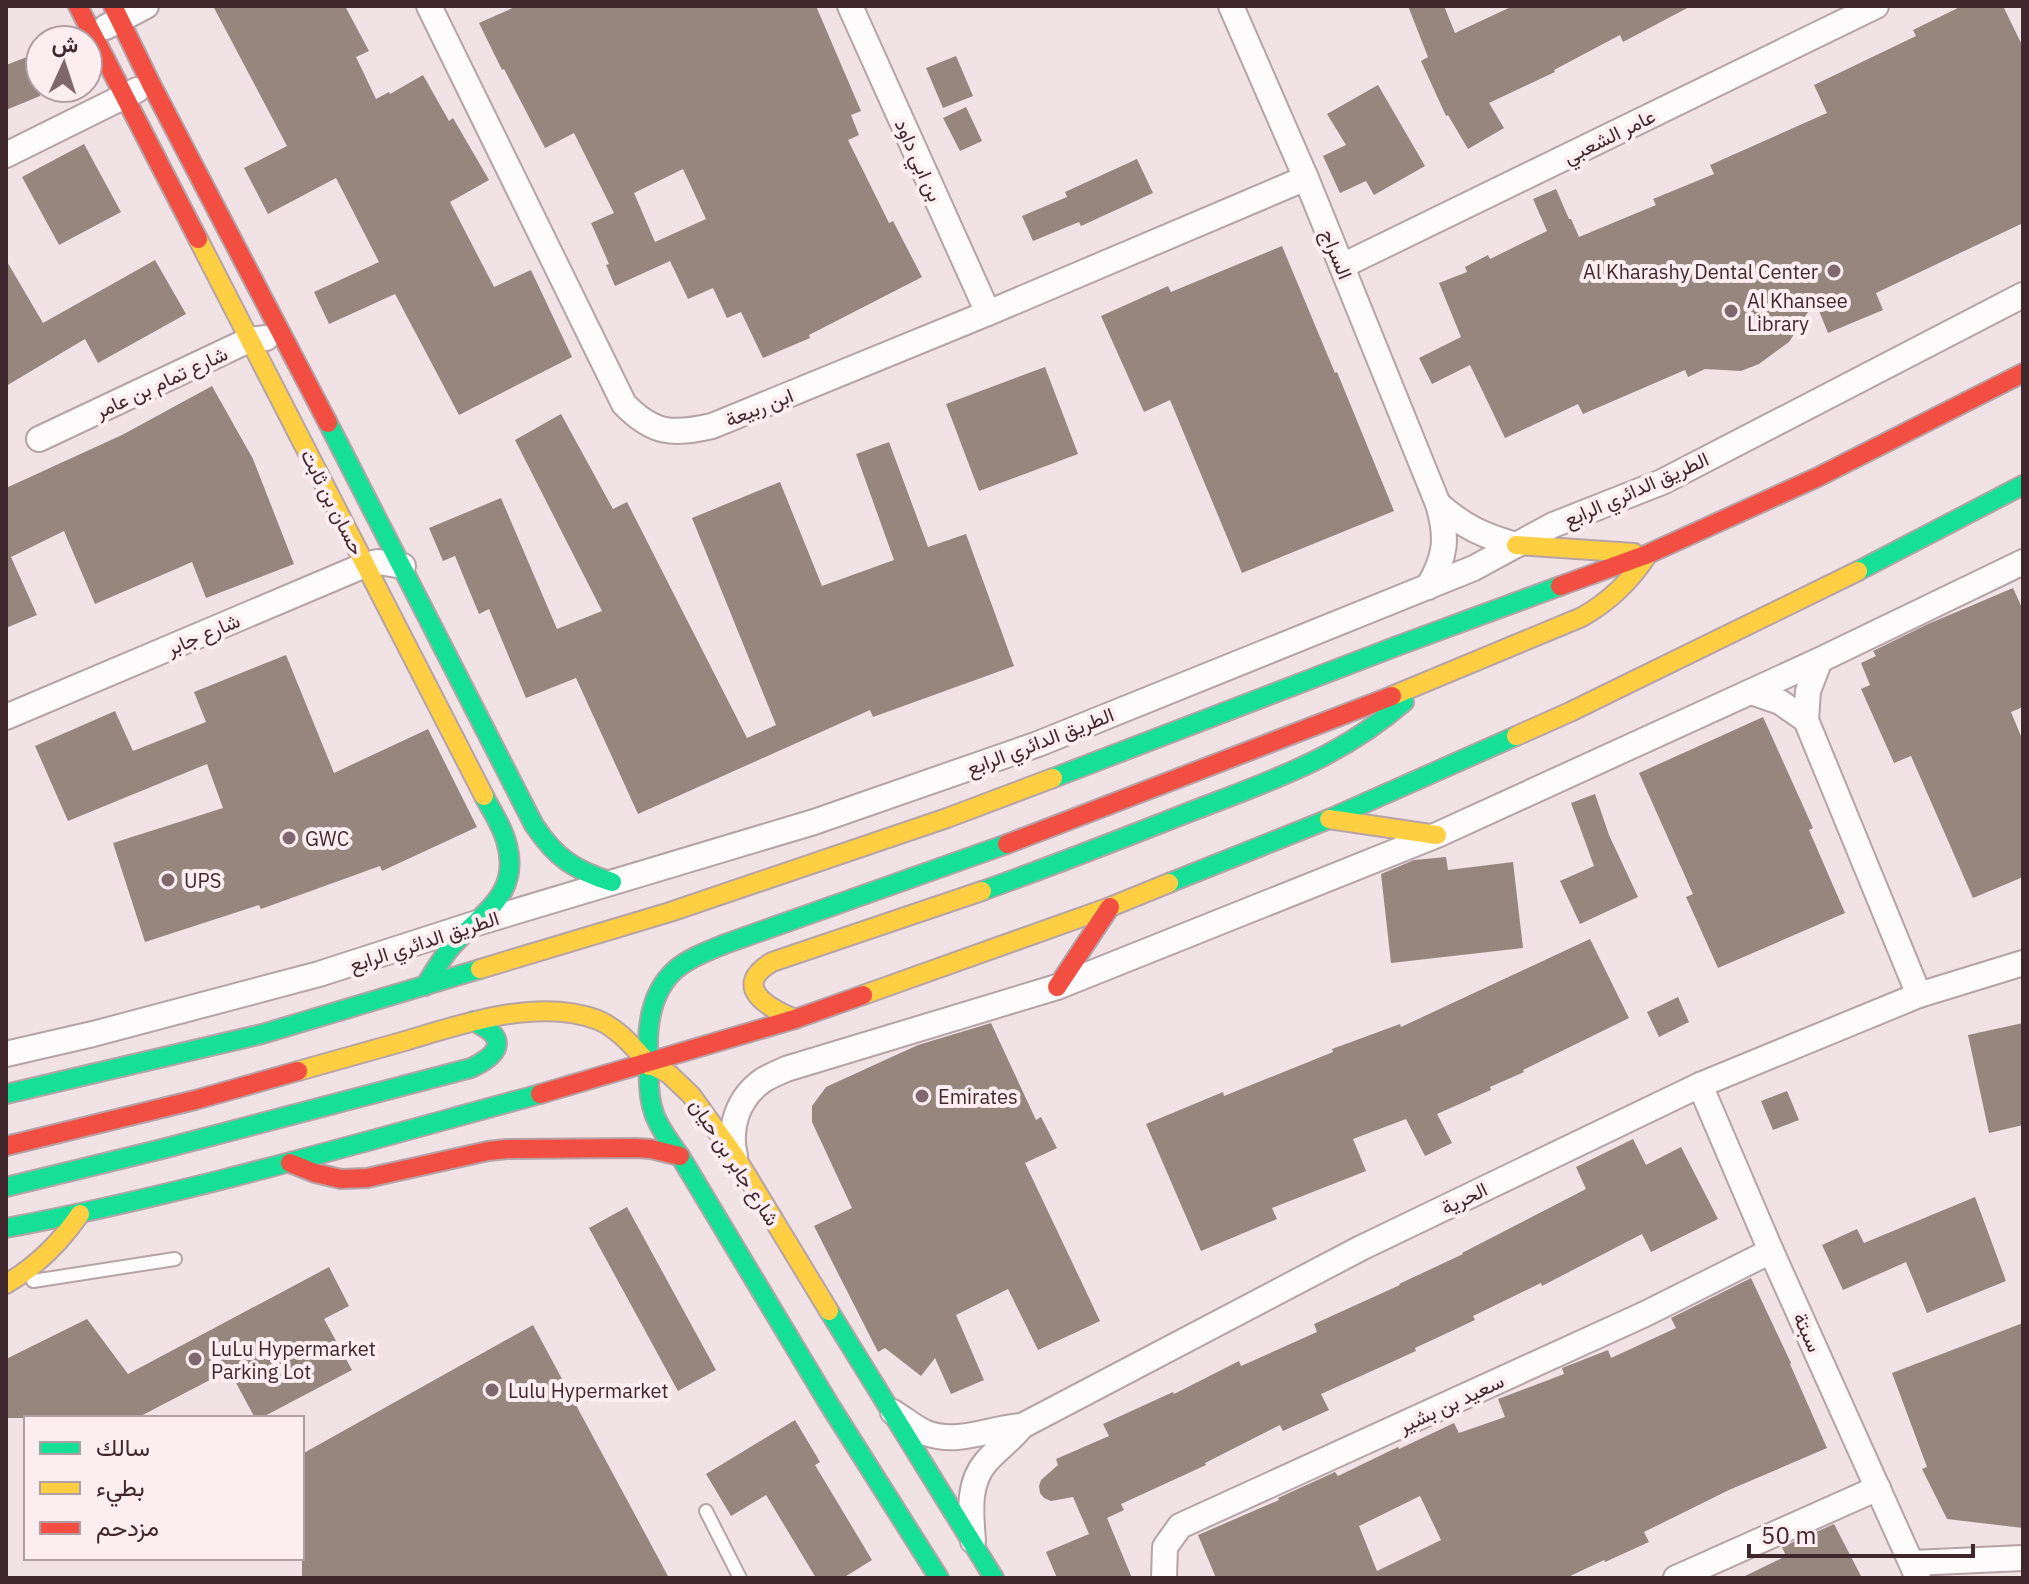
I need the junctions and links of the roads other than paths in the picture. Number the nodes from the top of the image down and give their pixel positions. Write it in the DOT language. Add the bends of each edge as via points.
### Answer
graph roads {
  1 [pos="78,6"];
  2 [pos="146,6"];
  3 [pos="429,6"];
  4 [pos="850,6"];
  5 [pos="1231,6"];
  6 [pos="1876,6"];
  7 [pos="117,13"];
  8 [pos="88,24"];
  9 [pos="104,56"];
  10 [pos="151,84"];
  11 [pos="124,97"];
  12 [pos="6,155"];
  13 [pos="1306,178"];
  14 [pos="1342,266"];
  15 [pos="2023,295"];
  16 [pos="988,313"];
  17 [pos="249,340"];
  18 [pos="286,343"];
  19 [pos="2023,373"];
  20 [pos="39,439"];
  21 [pos="2023,485"];
  22 [pos="1438,504"];
  23 [pos="1516,545"];
  24 [pos="1648,554"];
  25 [pos="2023,562"];
  26 [pos="365,565"];
  27 [pos="403,566"];
  28 [pos="1428,587"];
  29 [pos="1820,660"];
  30 [pos="1423,684"];
  31 [pos="1751,692"];
  32 [pos="6,717"];
  33 [pos="1806,720"];
  34 [pos="1329,819"];
  35 [pos="1437,835"];
  36 [pos="612,882"];
  37 [pos="1110,907"];
  38 [pos="477,923"];
  39 [pos="2023,963"];
  40 [pos="425,986"];
  41 [pos="1057,987"];
  42 [pos="1919,995"];
  43 [pos="795,1019"];
  44 [pos="474,1021"];
  45 [pos="6,1054"];
  46 [pos="649,1064"];
  47 [pos="1700,1085"];
  48 [pos="6,1094"];
  49 [pos="6,1146"];
  50 [pos="680,1156"];
  51 [pos="735,1156"];
  52 [pos="290,1163"];
  53 [pos="6,1187"];
  54 [pos="80,1214"];
  55 [pos="6,1228"];
  56 [pos="1771,1251"];
  57 [pos="175,1259"];
  58 [pos="6,1284"];
  59 [pos="888,1409"];
  60 [pos="1022,1426"];
  61 [pos="1878,1488"];
  62 [pos="706,1511"];
  63 [pos="974,1546"];
  64 [pos="2023,1558"];
  65 [pos="1915,1570"];
  66 [pos="740,1578"];
  67 [pos="939,1578"];
  68 [pos="994,1578"];
  69 [pos="1164,1578"];
  70 [pos="1676,1578"];
  1 -- 8 [label="main road, حسان بن ثابت"];
  2 -- 7 [label="street"];
  3 -- 16 [label="street, ابن ربيعة" via="624,404 639,421 686,432 712,426"];
  4 -- 16 [label="street, بن ابي داود"];
  5 -- 13 [label="street, السراج"];
  6 -- 14 [label="street, عامر الشعبي"];
  7 -- 10 [label="main road, حسان بن ثابت"];
  9 -- 11 [label="main road, حسان بن ثابت"];
  10 -- 11 [label="street"];
  10 -- 18 [label="main road, حسان بن ثابت"];
  11 -- 12 [label="street"];
  11 -- 17 [label="main road, حسان بن ثابت"];
  13 -- 14 [label="street, السراج"];
  13 -- 16 [label="street, ابن ربيعة"];
  14 -- 22 [label="street, السراج"];
  15 -- 23 [label="street, الطريق الدائري الرابع" via="1662,482"];
  17 -- 18 [label="street, شارع تمام بن عامر"];
  17 -- 20 [label="street, شارع تمام بن عامر"];
  17 -- 26 [label="main road, حسان بن ثابت"];
  18 -- 27 [label="main road, حسان بن ثابت"];
  19 -- 24 [label="main road, الطريق الدائري الرابع" via="1818,477"];
  21 -- 34 [label="main road" via="1570,712"];
  22 -- 23 [label="street" via="1472,530"];
  22 -- 28 [label="street, السراج" via="1445,547"];
  23 -- 24 [label="main road"];
  23 -- 28 [label="street, الطريق الدائري الرابع"];
  24 -- 30 [label="main road" via="1627,585 1599,608"];
  24 -- 40 [label="main road, الطريق الدائري الرابع" via="947,818 670,912"];
  25 -- 29 [label="street"];
  26 -- 27 [label="street, شارع جابر"];
  26 -- 32 [label="street, شارع جابر"];
  26 -- 38 [label="main road, حسان بن ثابت" via="511,855 506,888"];
  27 -- 36 [label="main road, حسان بن ثابت" via="546,844 582,873"];
  28 -- 36 [label="street, الطريق الدائري الرابع" via="1038,744 814,822"];
  29 -- 31 [label="street"];
  29 -- 33 [label="street" via="1808,691"];
  30 -- 43 [label="main road" via="1371,730 1324,757 1060,863 762,967 756,977 759,999"];
  30 -- 46 [label="main road" via="979,855 703,953 672,973 649,1014"];
  31 -- 33 [label="street" via="1780,702"];
  31 -- 35 [label="street"];
  33 -- 42 [label="street"];
  34 -- 35 [label="main road"];
  34 -- 37 [label="main road"];
  35 -- 41 [label="street"];
  36 -- 38 [label="street, الطريق الدائري الرابع"];
  37 -- 41 [label="main road"];
  37 -- 43 [label="main road"];
  38 -- 40 [label="main road, حسان بن ثابت" via="438,963"];
  38 -- 45 [label="street, الطريق الدائري الرابع" via="319,974"];
  39 -- 42 [label="street, الحرية"];
  40 -- 48 [label="main road, الطريق الدائري الرابع" via="262,1034"];
  41 -- 51 [label="street" via="786,1069 762,1081 734,1121"];
  42 -- 47 [label="street, الحرية"];
  43 -- 46 [label="main road"];
  44 -- 46 [label="main road, شارع جابر بن حيان" via="534,1013 598,1020"];
  44 -- 49 [label="main road, شارع جابر بن حيان" via="195,1100"];
  44 -- 53 [label="main road" via="492,1033 496,1043 486,1062 471,1068"];
  46 -- 50 [label="main road" via="650,1110"];
  46 -- 51 [label="main road, شارع جابر بن حيان" via="691,1095"];
  46 -- 52 [label="main road"];
  47 -- 56 [label="street, سبتة"];
  47 -- 60 [label="street, الحرية" via="1361,1248"];
  50 -- 52 [label="main road" via="636,1148 507,1149 341,1179"];
  50 -- 67 [label="main road"];
  51 -- 59 [label="main road, شارع جابر بن حيان"];
  52 -- 54 [label="main road"];
  54 -- 55 [label="main road"];
  54 -- 58 [label="main road" via="55,1248"];
  56 -- 61 [label="street, سبتة"];
  56 -- 69 [label="street, سعيد بن بشير" via="1180,1526 1165,1547"];
  57 -- 58 [label="lane"];
  59 -- 60 [label="street, الحرية" via="940,1437"];
  59 -- 63 [label="main road, شارع جابر بن حيان"];
  60 -- 63 [label="street, الحرية" via="985,1463 973,1486"];
  61 -- 65 [label="street, سبتة"];
  61 -- 70 [label="street"];
  62 -- 66 [label="lane"];
  63 -- 68 [label="main road, شارع جابر بن حيان"];
  64 -- 65 [label="street"];
}
